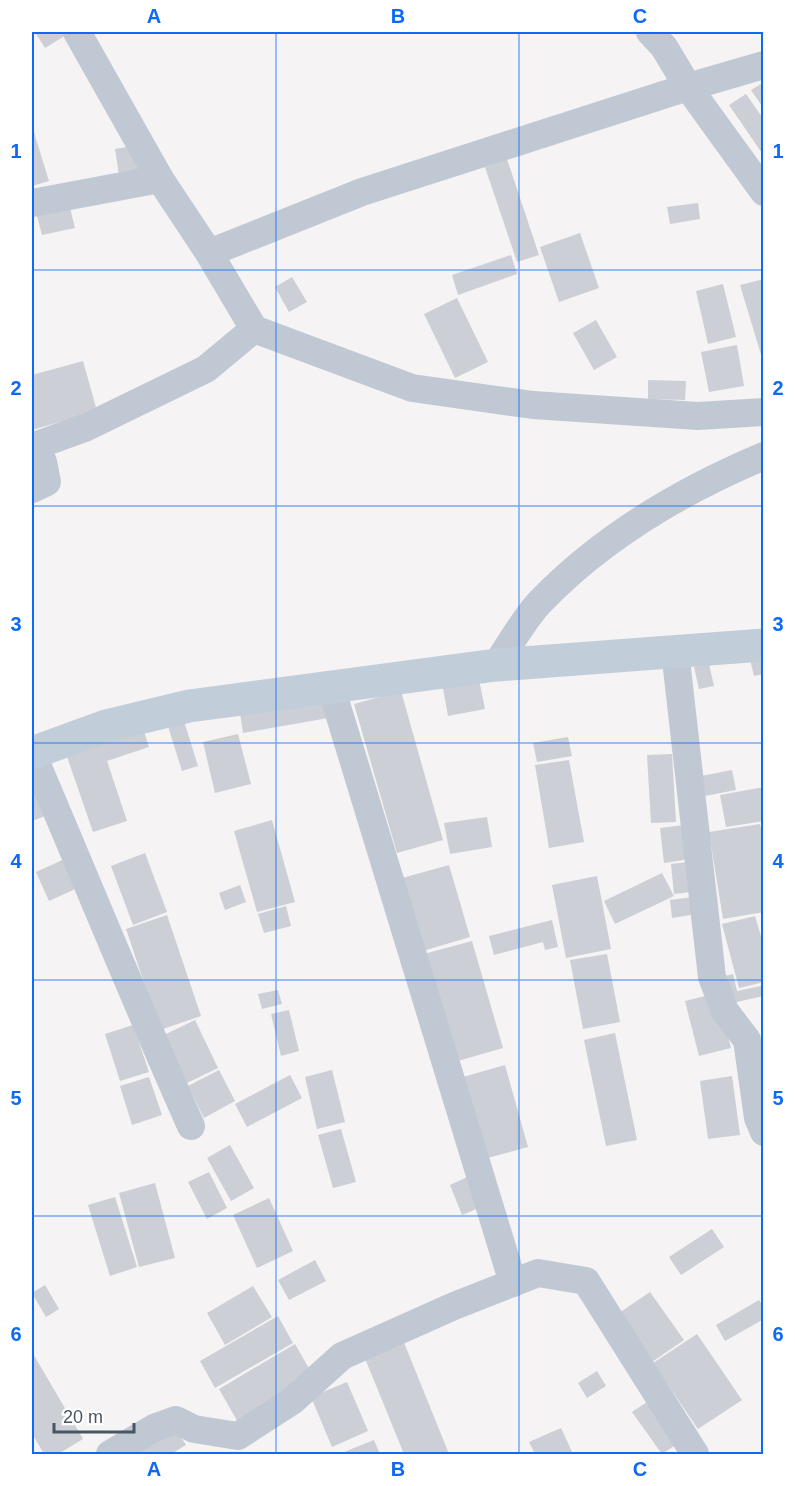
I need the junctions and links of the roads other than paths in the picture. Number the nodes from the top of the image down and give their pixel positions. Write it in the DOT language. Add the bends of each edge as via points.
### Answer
graph roads {
  1 [pos="77,32"];
  2 [pos="650,32"];
  3 [pos="764,65"];
  4 [pos="688,87"];
  5 [pos="160,179"];
  6 [pos="764,192"];
  7 [pos="32,203"];
  8 [pos="209,253"];
  9 [pos="254,329"];
  10 [pos="764,412"];
  11 [pos="32,447"];
  12 [pos="764,456"];
  13 [pos="32,465"];
  14 [pos="32,489"];
  15 [pos="764,645"];
  16 [pos="675,651"];
  17 [pos="496,665"];
  18 [pos="331,687"];
  19 [pos="32,753"];
  20 [pos="191,1126"];
  21 [pos="764,1132"];
  22 [pos="513,1283"];
  23 [pos="110,1455"];
  24 [pos="695,1455"];
  1 -- 5 [label="street"];
  2 -- 4 [label="street"];
  3 -- 4 [label="street"];
  4 -- 6 [label="street"];
  4 -- 8 [label="street" via="362,192"];
  5 -- 7 [label="street"];
  5 -- 8 [label="street"];
  8 -- 9 [label="street"];
  9 -- 10 [label="street" via="412,388 533,405 698,416"];
  9 -- 11 [label="street" via="206,369 87,428"];
  12 -- 17 [label="street" via="679,496 590,556 539,602"];
  13 -- 14 [label="street" via="43,462 46,482"];
  15 -- 16 [label="street"];
  16 -- 17 [label="street"];
  16 -- 21 [label="street" via="712,977 725,1011 747,1040 758,1118"];
  17 -- 18 [label="street"];
  18 -- 19 [label="street" via="189,706 106,726"];
  18 -- 22 [label="street"];
  19 -- 20 [label="street"];
  22 -- 23 [label="street" via="342,1356 292,1401 238,1436 194,1429 176,1420 154,1428"];
  22 -- 24 [label="street" via="538,1273 586,1281"];
}
